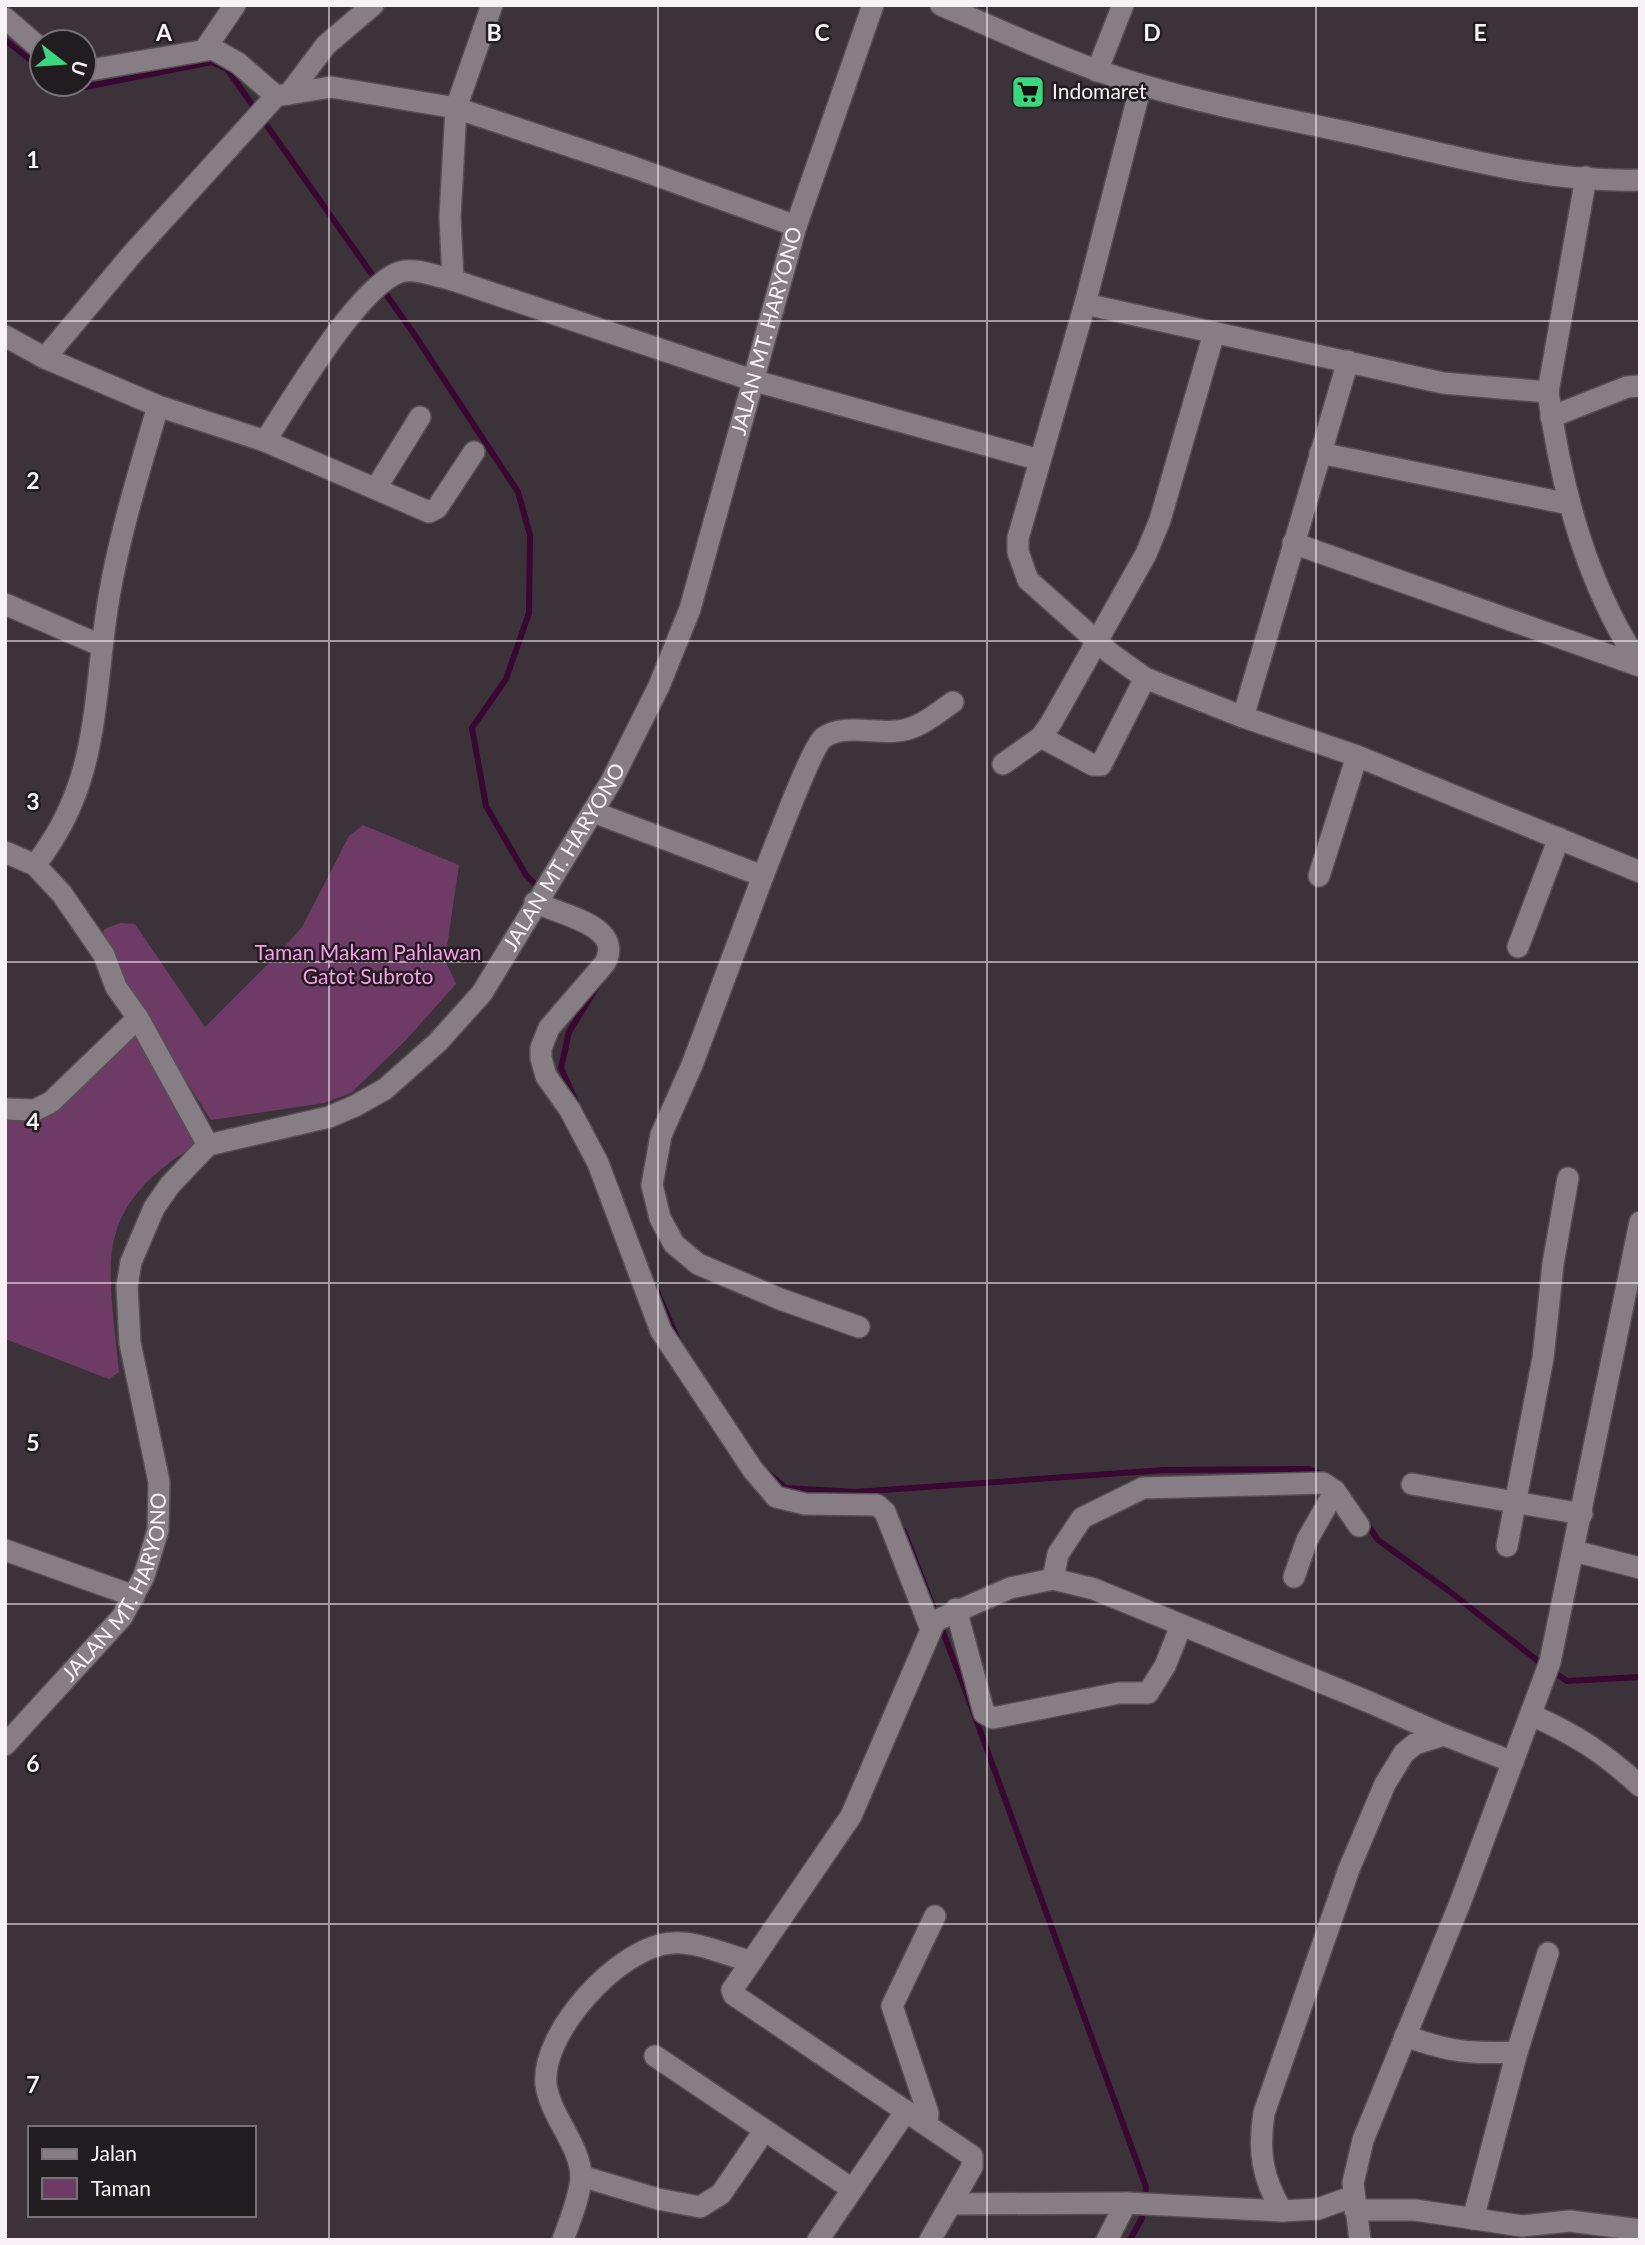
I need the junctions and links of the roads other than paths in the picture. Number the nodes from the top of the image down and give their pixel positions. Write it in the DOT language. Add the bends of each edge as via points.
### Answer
graph roads {
  1 [pos="234,5"];
  2 [pos="373,5"];
  3 [pos="492,5"];
  4 [pos="873,5"];
  5 [pos="941,5"];
  6 [pos="1123,5"];
  7 [pos="5,18"];
  8 [pos="28,39"];
  9 [pos="205,49"];
  10 [pos="98,68"];
  11 [pos="1097,71"];
  12 [pos="1141,85"];
  13 [pos="278,99"];
  14 [pos="456,108"];
  15 [pos="1586,177"];
  16 [pos="1640,180"];
  17 [pos="796,226"];
  18 [pos="453,280"];
  19 [pos="1085,304"];
  20 [pos="1214,333"];
  21 [pos="5,336"];
  22 [pos="45,358"];
  23 [pos="1348,361"];
  24 [pos="755,381"];
  25 [pos="1640,386"];
  26 [pos="1548,392"];
  27 [pos="158,406"];
  28 [pos="421,417"];
  29 [pos="1551,417"];
  30 [pos="265,441"];
  31 [pos="474,453"];
  32 [pos="1320,453"];
  33 [pos="1040,460"];
  34 [pos="376,488"];
  35 [pos="1569,504"];
  36 [pos="1293,543"];
  37 [pos="5,604"];
  38 [pos="1097,640"];
  39 [pos="102,646"];
  40 [pos="1640,666"];
  41 [pos="1145,678"];
  42 [pos="953,702"];
  43 [pos="1243,717"];
  44 [pos="1041,737"];
  45 [pos="1357,756"];
  46 [pos="1003,764"];
  47 [pos="593,812"];
  48 [pos="1559,838"];
  49 [pos="5,852"];
  50 [pos="35,865"];
  51 [pos="1640,872"];
  52 [pos="762,876"];
  53 [pos="1319,876"];
  54 [pos="535,902"];
  55 [pos="1518,947"];
  56 [pos="138,1018"];
  57 [pos="5,1110"];
  58 [pos="208,1145"];
  59 [pos="1568,1178"];
  60 [pos="1639,1230"];
  61 [pos="859,1327"];
  62 [pos="1412,1485"];
  63 [pos="1335,1491"];
  64 [pos="1515,1503"];
  65 [pos="1582,1514"];
  66 [pos="1359,1526"];
  67 [pos="1507,1546"];
  68 [pos="5,1550"];
  69 [pos="1574,1551"];
  70 [pos="1640,1567"];
  71 [pos="1294,1577"];
  72 [pos="1053,1579"];
  73 [pos="134,1596"];
  74 [pos="942,1618"];
  75 [pos="1181,1626"];
  76 [pos="1531,1715"];
  77 [pos="1444,1735"];
  78 [pos="5,1745"];
  79 [pos="1513,1762"];
  80 [pos="1640,1786"];
  81 [pos="935,1916"];
  82 [pos="1548,1953"];
  83 [pos="750,1961"];
  84 [pos="1405,2036"];
  85 [pos="1517,2052"];
  86 [pos="655,2056"];
  87 [pos="906,2111"];
  88 [pos="927,2125"];
  89 [pos="764,2131"];
  90 [pos="581,2176"];
  91 [pos="852,2189"];
  92 [pos="1354,2203"];
  93 [pos="952,2204"];
  94 [pos="1139,2204"];
  95 [pos="1282,2211"];
  96 [pos="1473,2219"];
  97 [pos="1640,2230"];
  98 [pos="1542,2232"];
  99 [pos="563,2240"];
  100 [pos="818,2240"];
  101 [pos="930,2240"];
  102 [pos="1107,2240"];
  103 [pos="1360,2240"];
  1 -- 9 [label="street"];
  2 -- 13 [label="street" via="326,45"];
  3 -- 14 [label="street"];
  4 -- 17 [label="street, JALAN MT. HARYONO"];
  5 -- 11 [label="street"];
  6 -- 11 [label="street"];
  7 -- 8 [label="street"];
  9 -- 10 [label="street"];
  9 -- 13 [label="street" via="228,56"];
  11 -- 12 [label="street"];
  12 -- 15 [label="street" via="1475,163"];
  12 -- 19 [label="street"];
  13 -- 14 [label="street" via="331,88"];
  13 -- 22 [label="street" via="133,253"];
  14 -- 17 [label="street"];
  14 -- 18 [label="street" via="450,217"];
  15 -- 16 [label="street"];
  15 -- 26 [label="street"];
  17 -- 24 [label="street, JALAN MT. HARYONO"];
  18 -- 24 [label="street"];
  18 -- 30 [label="street" via="408,271 377,287 341,328"];
  19 -- 20 [label="street"];
  19 -- 33 [label="street"];
  20 -- 23 [label="street"];
  20 -- 38 [label="street" via="1160,520"];
  21 -- 22 [label="street"];
  22 -- 27 [label="street"];
  23 -- 26 [label="street" via="1443,383"];
  23 -- 32 [label="street"];
  24 -- 33 [label="street"];
  24 -- 47 [label="street, JALAN MT. HARYONO" via="690,609 659,686"];
  25 -- 29 [label="street"];
  26 -- 29 [label="street"];
  27 -- 30 [label="street"];
  27 -- 39 [label="street" via="124,522"];
  28 -- 34 [label="street"];
  29 -- 35 [label="street"];
  30 -- 34 [label="street"];
  31 -- 34 [label="street" via="433,512"];
  32 -- 35 [label="street"];
  32 -- 36 [label="street"];
  33 -- 38 [label="street" via="1018,538 1022,567 1028,580"];
  35 -- 40 [label="street" via="1612,618"];
  36 -- 40 [label="street"];
  36 -- 43 [label="street"];
  37 -- 39 [label="street"];
  38 -- 41 [label="street"];
  38 -- 44 [label="street"];
  39 -- 50 [label="street" via="84,775 66,819"];
  41 -- 43 [label="street"];
  41 -- 44 [label="street" via="1101,765"];
  42 -- 52 [label="street" via="923,724 899,731 839,731 824,738"];
  43 -- 45 [label="street"];
  44 -- 46 [label="street"];
  45 -- 48 [label="street"];
  45 -- 53 [label="street"];
  47 -- 52 [label="street"];
  47 -- 54 [label="street, JALAN MT. HARYONO"];
  48 -- 51 [label="street"];
  48 -- 55 [label="street"];
  49 -- 50 [label="street"];
  50 -- 56 [label="street" via="62,894 97,945 116,987"];
  52 -- 61 [label="street" via="661,1135 652,1185 660,1218 674,1244 698,1264"];
  54 -- 58 [label="street, JALAN MT. HARYONO" via="482,993 438,1042 385,1089 329,1117"];
  54 -- 74 [label="street" via="598,929 608,943 605,963 549,1028 541,1058 546,1076 598,1163 661,1331 753,1470 776,1497 794,1503 877,1505"];
  56 -- 57 [label="street" via="51,1102 35,1110"];
  56 -- 58 [label="street"];
  58 -- 73 [label="street, JALAN MT. HARYONO" via="154,1208 131,1262 127,1286 130,1343 159,1482 158,1530"];
  59 -- 64 [label="street" via="1543,1358"];
  60 -- 65 [label="street"];
  62 -- 64 [label="street"];
  63 -- 66 [label="street"];
  63 -- 71 [label="street" via="1307,1540"];
  63 -- 72 [label="street" via="1323,1482 1143,1488 1082,1518 1058,1554"];
  64 -- 65 [label="street"];
  64 -- 67 [label="street"];
  65 -- 69 [label="street"];
  68 -- 73 [label="street"];
  69 -- 70 [label="street"];
  69 -- 76 [label="street" via="1550,1662"];
  72 -- 74 [label="street" via="1010,1588"];
  72 -- 75 [label="street" via="1094,1589"];
  73 -- 78 [label="street, JALAN MT. HARYONO" via="92,1652"];
  74 -- 75 [label="street" via="984,1713 993,1718 1119,1693 1148,1693"];
  74 -- 83 [label="street" via="851,1816"];
  75 -- 77 [label="street"];
  76 -- 79 [label="street"];
  76 -- 80 [label="street" via="1576,1735"];
  77 -- 79 [label="street"];
  77 -- 95 [label="street" via="1415,1744 1404,1753 1385,1784 1349,1869 1272,2084 1260,2151 1268,2188"];
  79 -- 84 [label="street"];
  81 -- 88 [label="street" via="892,2006 928,2113"];
  82 -- 85 [label="street"];
  83 -- 87 [label="street" via="734,1984 733,1995"];
  83 -- 90 [label="street" via="690,1945 660,1945 617,1967 586,1998 552,2048 547,2069 550,2101"];
  84 -- 85 [label="street" via="1449,2051"];
  84 -- 92 [label="street" via="1363,2140 1353,2183"];
  85 -- 96 [label="street"];
  86 -- 89 [label="street"];
  87 -- 88 [label="street"];
  87 -- 91 [label="street"];
  88 -- 93 [label="street" via="974,2161"];
  89 -- 90 [label="street" via="721,2194 700,2207"];
  89 -- 91 [label="street"];
  90 -- 99 [label="street"];
  91 -- 100 [label="street"];
  92 -- 95 [label="street"];
  92 -- 96 [label="street"];
  92 -- 103 [label="street"];
  93 -- 94 [label="street"];
  93 -- 101 [label="street"];
  94 -- 95 [label="street"];
  94 -- 102 [label="street"];
  96 -- 98 [label="street"];
  97 -- 98 [label="street" via="1570,2221"];
}
